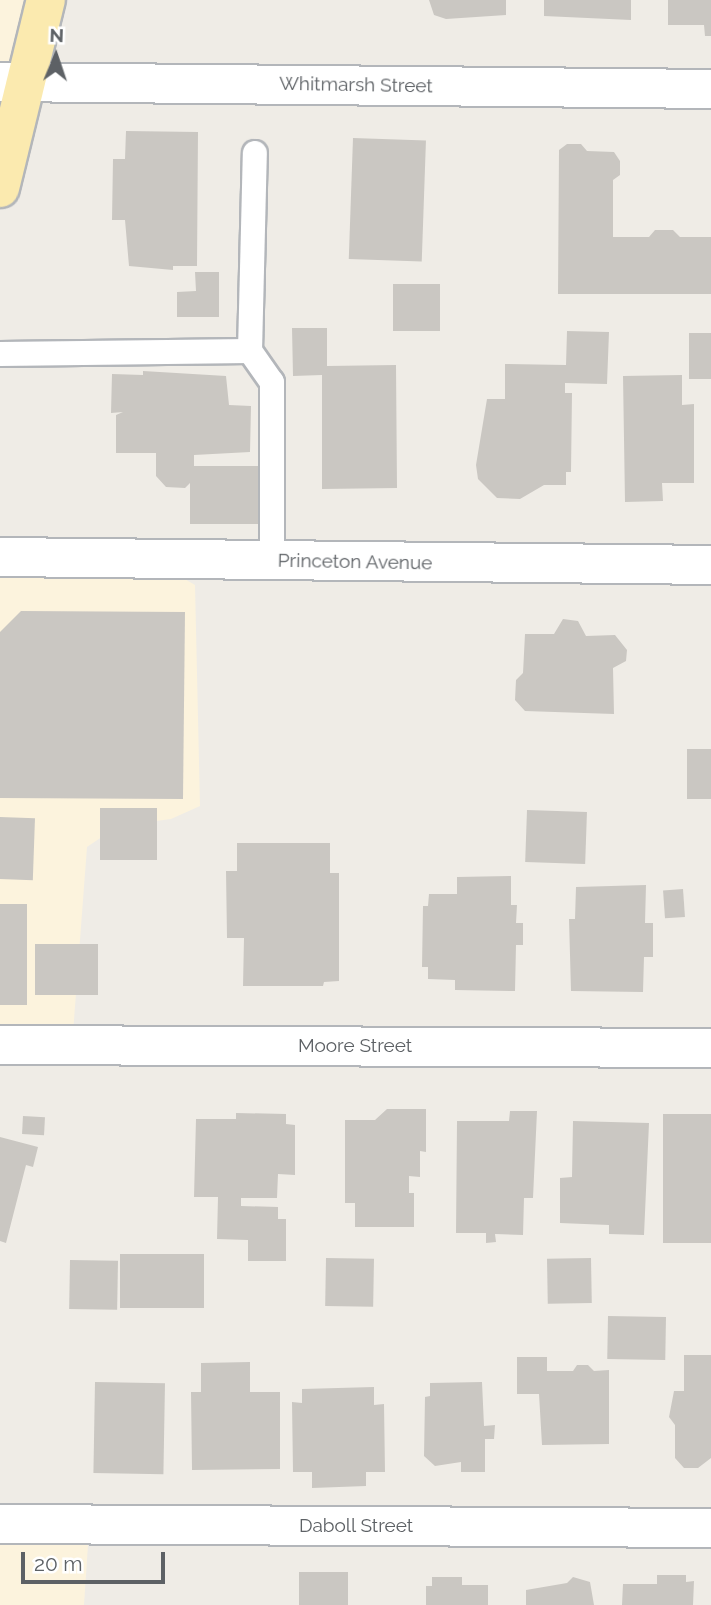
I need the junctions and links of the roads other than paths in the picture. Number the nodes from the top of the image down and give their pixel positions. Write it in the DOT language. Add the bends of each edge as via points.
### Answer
graph roads {
  1 [pos="46,0"];
  2 [pos="12,82"];
  3 [pos="711,89"];
  4 [pos="256,153"];
  5 [pos="0,188"];
  6 [pos="250,351"];
  7 [pos="0,354"];
  8 [pos="0,558"];
  9 [pos="272,561"];
  10 [pos="711,565"];
  11 [pos="0,1045"];
  12 [pos="711,1048"];
  13 [pos="0,1524"];
  14 [pos="711,1528"];
  1 -- 2 [label="main road"];
  2 -- 3 [label="street, Whitmarsh Street"];
  2 -- 5 [label="main road"];
  4 -- 6 [label="lane"];
  6 -- 7 [label="lane"];
  6 -- 9 [label="lane" via="272,383"];
  8 -- 9 [label="street, Princeton Avenue"];
  9 -- 10 [label="street, Princeton Avenue"];
  11 -- 12 [label="street, Moore Street"];
  13 -- 14 [label="street, Daboll Street"];
}
